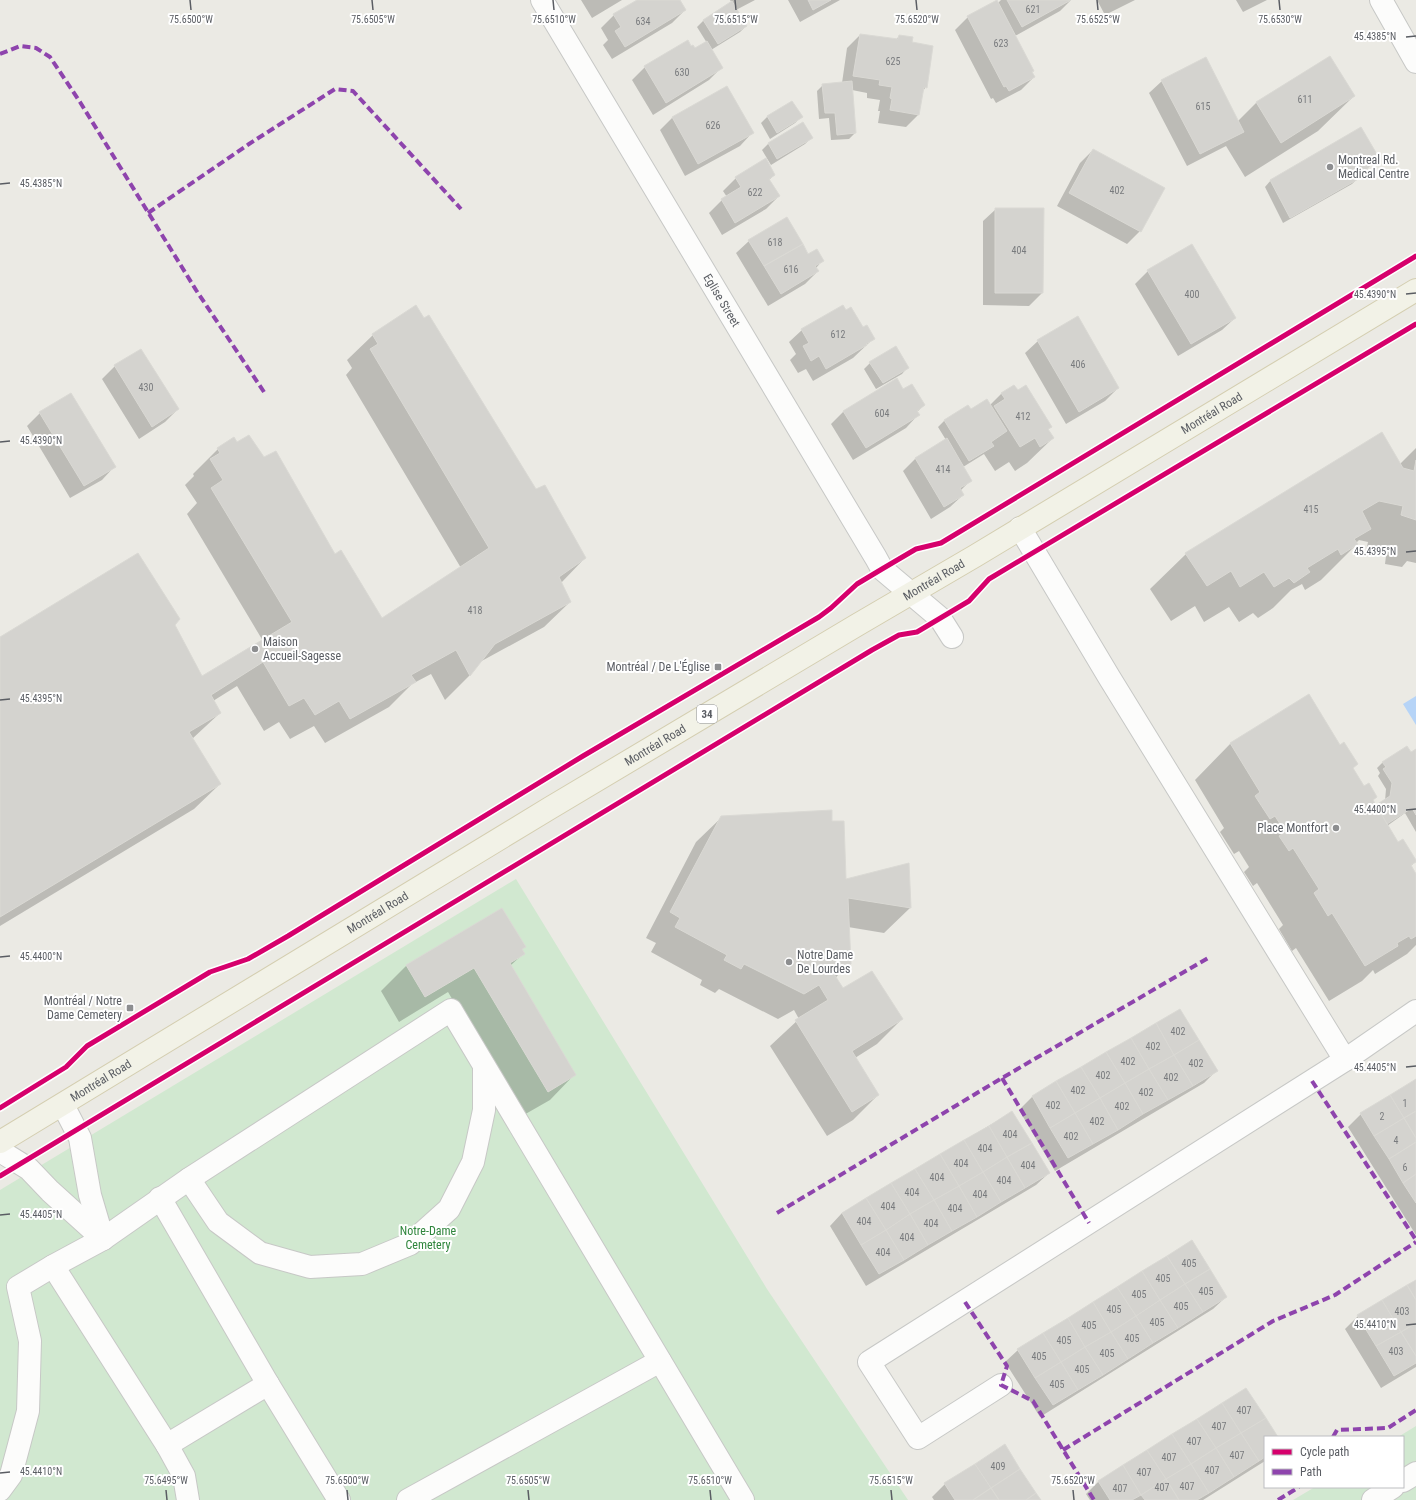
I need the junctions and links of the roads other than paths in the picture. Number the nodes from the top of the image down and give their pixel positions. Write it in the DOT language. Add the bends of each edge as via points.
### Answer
graph roads {
  1 [pos="542,0"];
  2 [pos="1381,0"];
  3 [pos="1416,62"];
  4 [pos="1416,290"];
  5 [pos="1020,528"];
  6 [pos="911,593"];
  7 [pos="952,637"];
  8 [pos="1416,1011"];
  9 [pos="1345,1060"];
  10 [pos="484,1066"];
  11 [pos="63,1105"];
  12 [pos="0,1142"];
  13 [pos="0,1151"];
  14 [pos="189,1179"];
  15 [pos="160,1198"];
  16 [pos="102,1239"];
  17 [pos="53,1266"];
  18 [pos="660,1361"];
  19 [pos="268,1384"];
  20 [pos="1001,1385"];
  21 [pos="167,1445"];
  22 [pos="1416,1473"];
  23 [pos="1404,1480"];
  24 [pos="1392,1488"];
  25 [pos="0,1490"];
  26 [pos="188,1500"];
  27 [pos="339,1500"];
  28 [pos="408,1500"];
  29 [pos="743,1500"];
  30 [pos="1373,1500"];
  1 -- 6 [label="street, Eglise Street" via="882,569"];
  2 -- 3 [label="street"];
  4 -- 5 [label="main road, Montréal Road / 34"];
  5 -- 6 [label="main road, Montréal Road / 34"];
  5 -- 9 [label="street"];
  6 -- 7 [label="street, Eglise Street" via="940,618"];
  6 -- 11 [label="main road, Montréal Road / 34" via="563,800"];
  8 -- 9 [label="street"];
  9 -- 20 [label="street" via="869,1362 918,1438"];
  10 -- 14 [label="street" via="451,1010"];
  10 -- 14 [label="street" via="484,1110 473,1162 449,1209 410,1244 362,1264 310,1267 260,1253 218,1222"];
  10 -- 18 [label="street"];
  11 -- 12 [label="main road, Montréal Road / 34"];
  11 -- 16 [label="street" via="80,1138 90,1195"];
  13 -- 16 [label="street" via="29,1169"];
  14 -- 15 [label="street"];
  15 -- 16 [label="street"];
  15 -- 19 [label="street"];
  16 -- 17 [label="street"];
  17 -- 21 [label="street"];
  17 -- 25 [label="street" via="18,1287 30,1341 28,1411 11,1475"];
  18 -- 28 [label="street"];
  18 -- 29 [label="street"];
  19 -- 21 [label="street"];
  19 -- 27 [label="street"];
  21 -- 26 [label="street" via="184,1476"];
  22 -- 23 [label="street"];
  24 -- 30 [label="street"];
}
